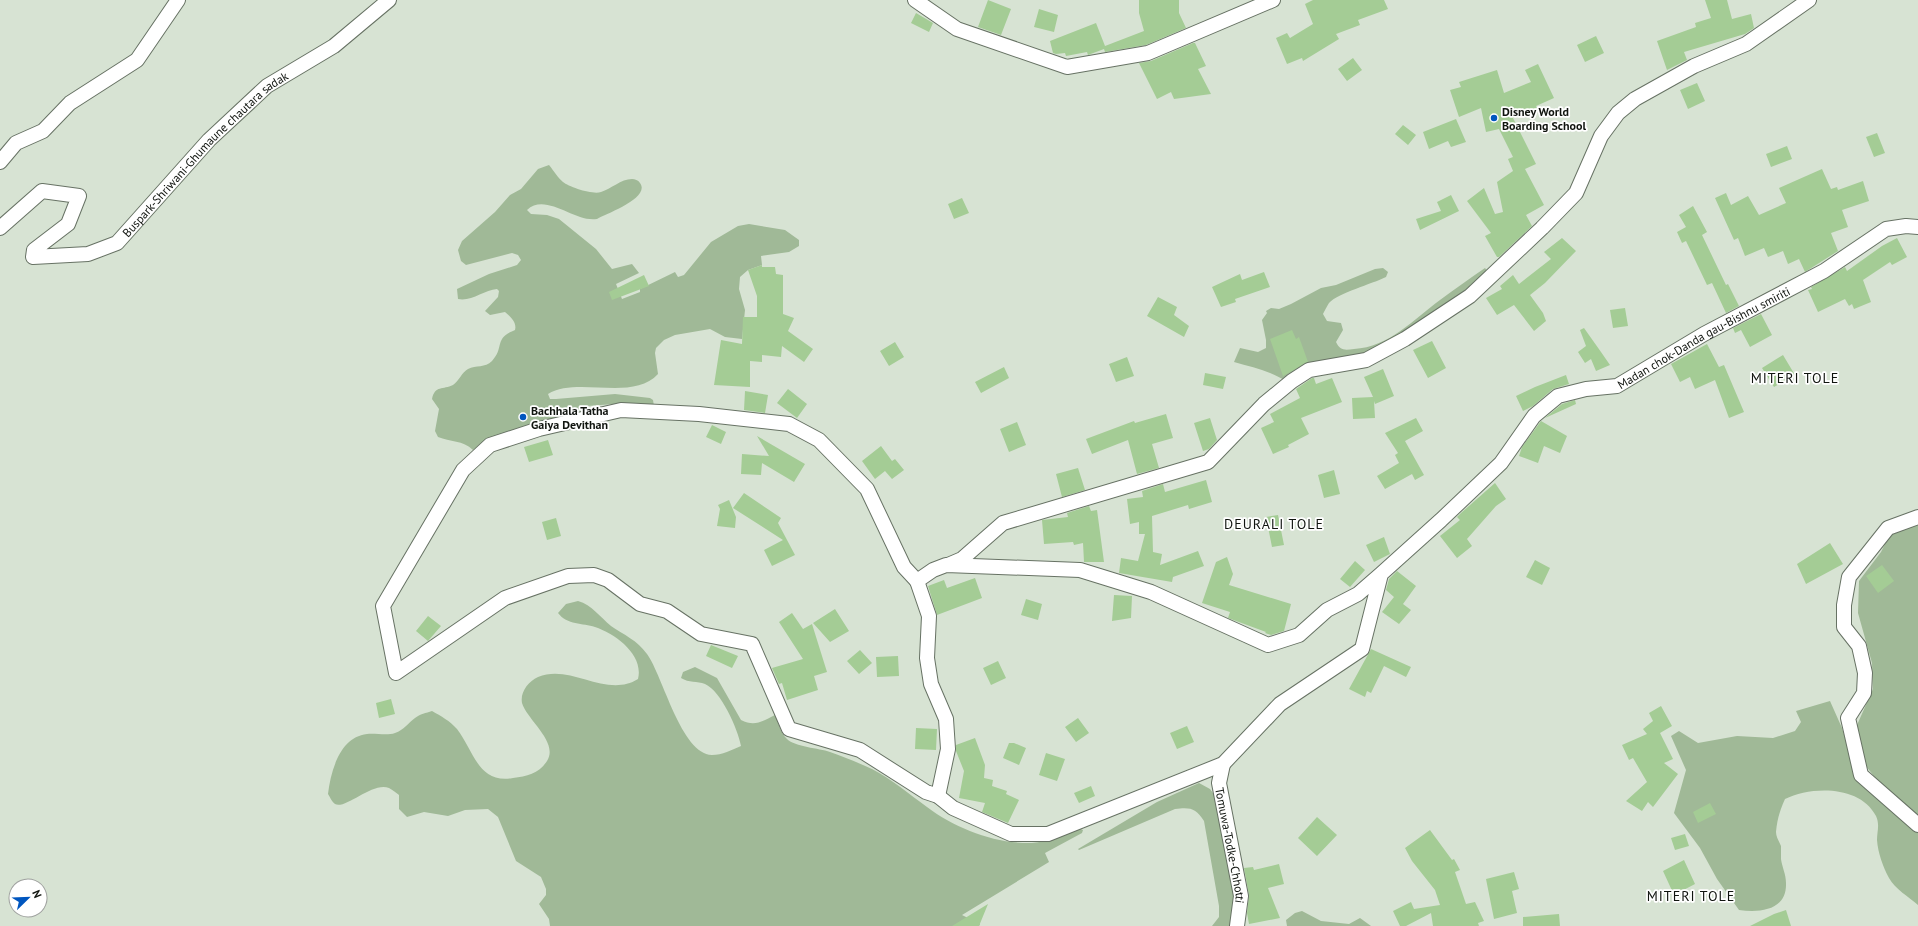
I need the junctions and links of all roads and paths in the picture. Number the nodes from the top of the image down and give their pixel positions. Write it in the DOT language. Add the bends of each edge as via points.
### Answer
graph roads {
  1 [pos="178,0"];
  2 [pos="389,0"];
  3 [pos="915,0"];
  4 [pos="1273,0"];
  5 [pos="1809,0"];
  6 [pos="0,162"];
  7 [pos="1918,227"];
  8 [pos="0,228"];
  9 [pos="1918,517"];
  10 [pos="946,565"];
  11 [pos="1381,574"];
  12 [pos="917,580"];
  13 [pos="1223,764"];
  14 [pos="938,796"];
  15 [pos="1918,825"];
  16 [pos="1237,926"];
  1 -- 6 [label="street" via="137,60 70,103 43,131 16,143"];
  2 -- 8 [label="street, Buspark-Shriwani-Ghumaune chautara sadak" via="334,46 267,86 209,140 117,244 88,254 33,257 34,250 68,224 79,196 42,191"];
  3 -- 4 [label="street" via="957,29 1067,67 1148,53"];
  5 -- 10 [label="street" via="1746,44 1694,66 1635,99 1618,113 1605,130 1576,192 1470,296 1411,335 1366,360 1309,370 1264,404 1208,462 1003,523 962,559"];
  7 -- 11 [label="street, Madan chok-Danda gau-Bishnu smiriti" via="1886,229 1824,271 1704,334 1617,386 1558,396 1534,416 1501,463"];
  9 -- 15 [label="street" via="1888,528 1849,577 1844,605 1844,627 1859,646 1865,673 1864,693 1848,718 1861,775"];
  10 -- 11 [label="street, Madan chok-Danda gau-Bishnu smiriti" via="1080,570 1151,592 1268,645 1300,635 1327,610 1358,594"];
  10 -- 12 [label="street"];
  11 -- 13 [label="street" via="1362,649 1280,704"];
  12 -- 14 [label="street" via="929,616 927,658 931,684 946,719 948,749"];
  12 -- 14 [label="street" via="904,567 867,489 819,440 789,424 699,414 621,410 539,429 490,445 463,470 383,606 396,673 505,598 568,576 594,575 608,580 640,604 667,612 701,634 752,644 789,729 860,750 926,792"];
  13 -- 14 [label="street" via="1048,834 1011,834 953,808"];
  13 -- 16 [label="street, Tomuwa-Todke-Chhotti" via="1219,783 1242,896"];
}
